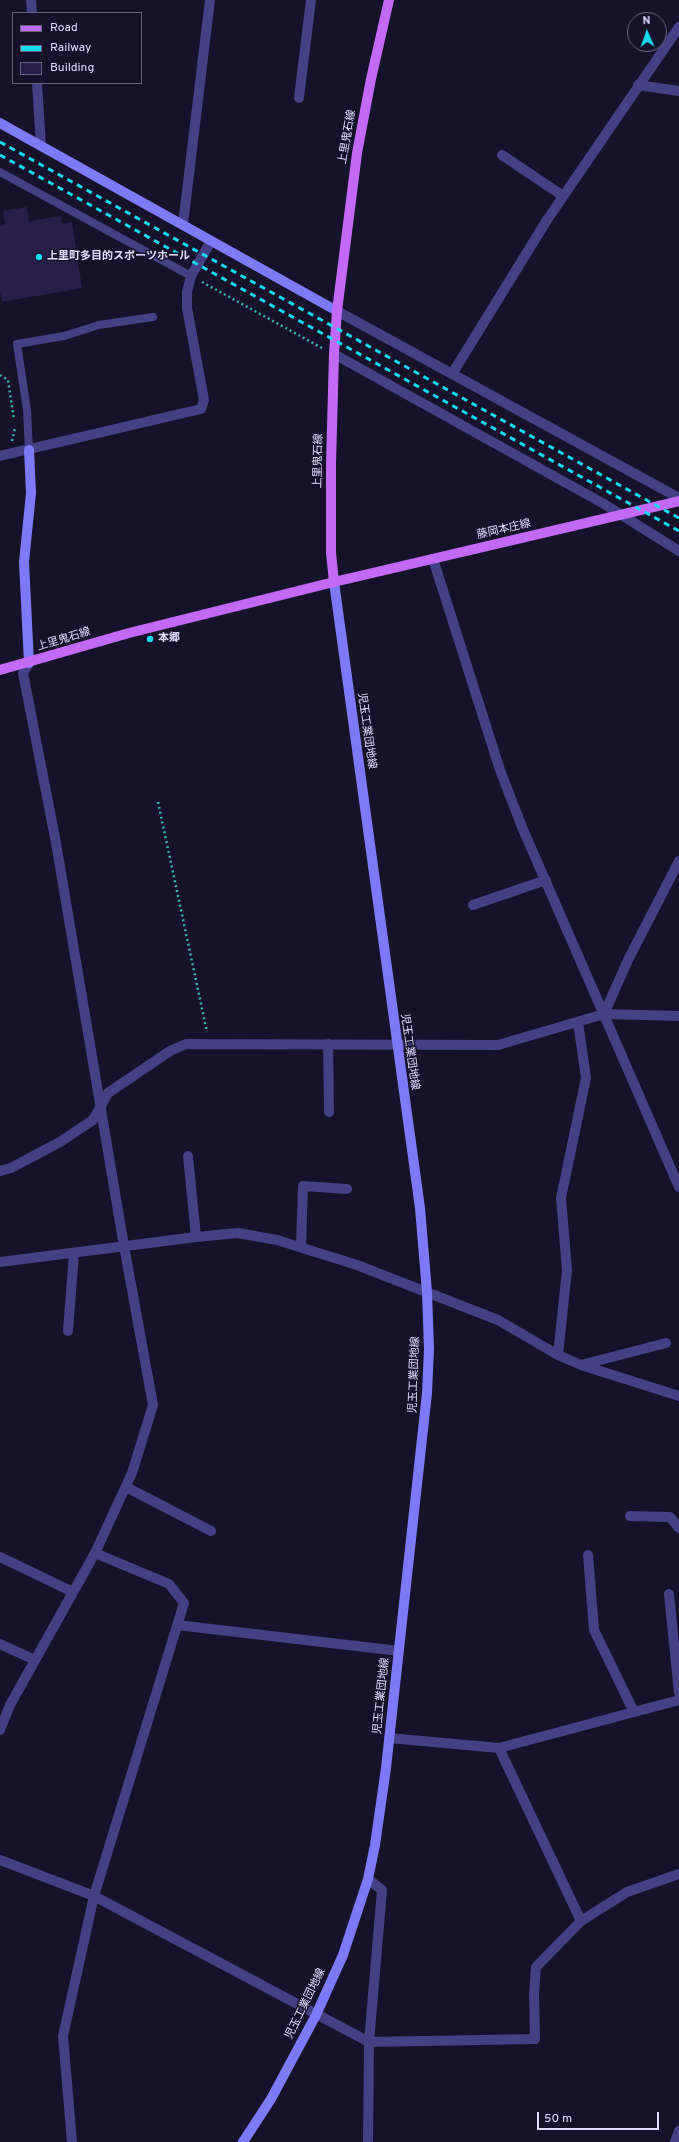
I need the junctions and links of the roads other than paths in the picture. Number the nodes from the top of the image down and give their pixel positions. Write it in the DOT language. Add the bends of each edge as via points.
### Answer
graph roads {
  1 [pos="31,0"];
  2 [pos="210,0"];
  3 [pos="311,0"];
  4 [pos="389,0"];
  5 [pos="32,12"];
  6 [pos="679,27"];
  7 [pos="37,84"];
  8 [pos="638,85"];
  9 [pos="679,91"];
  10 [pos="299,98"];
  11 [pos="0,123"];
  12 [pos="41,146"];
  13 [pos="502,155"];
  14 [pos="0,172"];
  15 [pos="563,196"];
  16 [pos="183,224"];
  17 [pos="211,240"];
  18 [pos="191,276"];
  19 [pos="337,311"];
  20 [pos="153,317"];
  21 [pos="334,354"];
  22 [pos="452,374"];
  23 [pos="29,450"];
  24 [pos="0,456"];
  25 [pos="679,498"];
  26 [pos="679,501"];
  27 [pos="620,515"];
  28 [pos="679,551"];
  29 [pos="433,559"];
  30 [pos="334,582"];
  31 [pos="29,663"];
  32 [pos="0,670"];
  33 [pos="679,861"];
  34 [pos="546,880"];
  35 [pos="473,905"];
  36 [pos="604,1014"];
  37 [pos="679,1016"];
  38 [pos="578,1022"];
  39 [pos="328,1044"];
  40 [pos="396,1044"];
  41 [pos="100,1106"];
  42 [pos="329,1112"];
  43 [pos="188,1156"];
  44 [pos="0,1171"];
  45 [pos="679,1187"];
  46 [pos="347,1189"];
  47 [pos="196,1237"];
  48 [pos="124,1246"];
  49 [pos="301,1246"];
  50 [pos="74,1253"];
  51 [pos="0,1262"];
  52 [pos="427,1292"];
  53 [pos="68,1332"];
  54 [pos="666,1343"];
  55 [pos="558,1355"];
  56 [pos="581,1365"];
  57 [pos="679,1396"];
  58 [pos="126,1487"];
  59 [pos="630,1516"];
  60 [pos="679,1528"];
  61 [pos="211,1531"];
  62 [pos="95,1553"];
  63 [pos="588,1555"];
  64 [pos="0,1557"];
  65 [pos="73,1592"];
  66 [pos="669,1594"];
  67 [pos="177,1625"];
  68 [pos="0,1644"];
  69 [pos="399,1651"];
  70 [pos="35,1660"];
  71 [pos="679,1693"];
  72 [pos="679,1700"];
  73 [pos="634,1712"];
  74 [pos="0,1730"];
  75 [pos="390,1738"];
  76 [pos="498,1748"];
  77 [pos="0,1860"];
  78 [pos="679,1874"];
  79 [pos="368,1879"];
  80 [pos="94,1896"];
  81 [pos="581,1921"];
  82 [pos="316,2015"];
  83 [pos="369,2042"];
  84 [pos="679,2131"];
  85 [pos="72,2142"];
  86 [pos="243,2142"];
  87 [pos="368,2142"];
  88 [pos="675,2142"];
  1 -- 5 [label="street"];
  2 -- 16 [label="street"];
  3 -- 10 [label="street"];
  4 -- 19 [label="main road, 上里鬼石線" via="358,152"];
  6 -- 8 [label="street"];
  7 -- 12 [label="street"];
  8 -- 9 [label="street"];
  8 -- 15 [label="street"];
  11 -- 12 [label="street"];
  12 -- 16 [label="street"];
  13 -- 15 [label="street"];
  14 -- 18 [label="lane"];
  15 -- 22 [label="street"];
  16 -- 17 [label="street"];
  17 -- 18 [label="street"];
  17 -- 19 [label="street"];
  18 -- 23 [label="street" via="187,292 188,308 204,400 201,409"];
  19 -- 21 [label="main road, 上里鬼石線"];
  19 -- 22 [label="street"];
  20 -- 23 [label="lane" via="99,325 64,336 17,344"];
  21 -- 27 [label="street"];
  21 -- 30 [label="main road, 上里鬼石線" via="331,486 331,552"];
  22 -- 25 [label="street"];
  23 -- 24 [label="street"];
  23 -- 31 [label="street" via="30,493 24,562"];
  26 -- 27 [label="main road, 藤岡本庄線"];
  27 -- 28 [label="street"];
  27 -- 29 [label="main road, 藤岡本庄線"];
  29 -- 30 [label="main road, 藤岡本庄線"];
  29 -- 34 [label="street" via="500,770"];
  30 -- 31 [label="main road, 上里鬼石線" via="129,633"];
  30 -- 40 [label="street, 児玉工業団地線"];
  31 -- 32 [label="main road, 上里鬼石線"];
  31 -- 41 [label="street" via="23,673 55,836"];
  33 -- 36 [label="street" via="628,960"];
  34 -- 35 [label="street"];
  34 -- 36 [label="street"];
  36 -- 37 [label="street"];
  36 -- 38 [label="street"];
  36 -- 45 [label="street"];
  38 -- 40 [label="street" via="498,1045"];
  38 -- 55 [label="street" via="586,1078 561,1198 566,1270"];
  39 -- 40 [label="street"];
  39 -- 41 [label="street" via="186,1044 170,1051 108,1093"];
  39 -- 42 [label="street"];
  40 -- 52 [label="street, 児玉工業団地線" via="420,1208"];
  41 -- 44 [label="street" via="93,1120 60,1142 11,1168"];
  41 -- 48 [label="street"];
  43 -- 47 [label="street"];
  46 -- 49 [label="street" via="303,1186"];
  47 -- 48 [label="street"];
  47 -- 49 [label="street" via="238,1234"];
  48 -- 50 [label="street"];
  48 -- 58 [label="street" via="153,1406"];
  49 -- 52 [label="street"];
  50 -- 51 [label="street"];
  50 -- 53 [label="street"];
  52 -- 55 [label="street" via="498,1320"];
  52 -- 69 [label="street, 児玉工業団地線" via="427,1393"];
  54 -- 56 [label="street"];
  55 -- 56 [label="street"];
  56 -- 57 [label="street"];
  58 -- 61 [label="street"];
  58 -- 62 [label="street"];
  59 -- 60 [label="street" via="670,1517"];
  62 -- 65 [label="street"];
  62 -- 67 [label="street" via="169,1584 184,1603"];
  63 -- 73 [label="street" via="594,1630"];
  64 -- 65 [label="street"];
  65 -- 70 [label="street"];
  66 -- 71 [label="street"];
  67 -- 69 [label="street"];
  67 -- 80 [label="street"];
  68 -- 70 [label="street"];
  69 -- 75 [label="street, 児玉工業団地線"];
  70 -- 74 [label="street" via="10,1705"];
  72 -- 73 [label="street"];
  73 -- 76 [label="street"];
  75 -- 76 [label="street"];
  75 -- 79 [label="street, 児玉工業団地線" via="376,1845"];
  76 -- 81 [label="street"];
  77 -- 80 [label="street"];
  78 -- 81 [label="street" via="627,1892"];
  79 -- 82 [label="street, 児玉工業団地線" via="343,1955"];
  79 -- 83 [label="street" via="382,1890"];
  80 -- 82 [label="street"];
  80 -- 85 [label="street" via="63,2036"];
  81 -- 83 [label="street" via="536,1968 535,2039"];
  82 -- 83 [label="street"];
  82 -- 86 [label="street, 児玉工業団地線" via="271,2099"];
  83 -- 87 [label="street"];
  84 -- 88 [label="street"];
}
